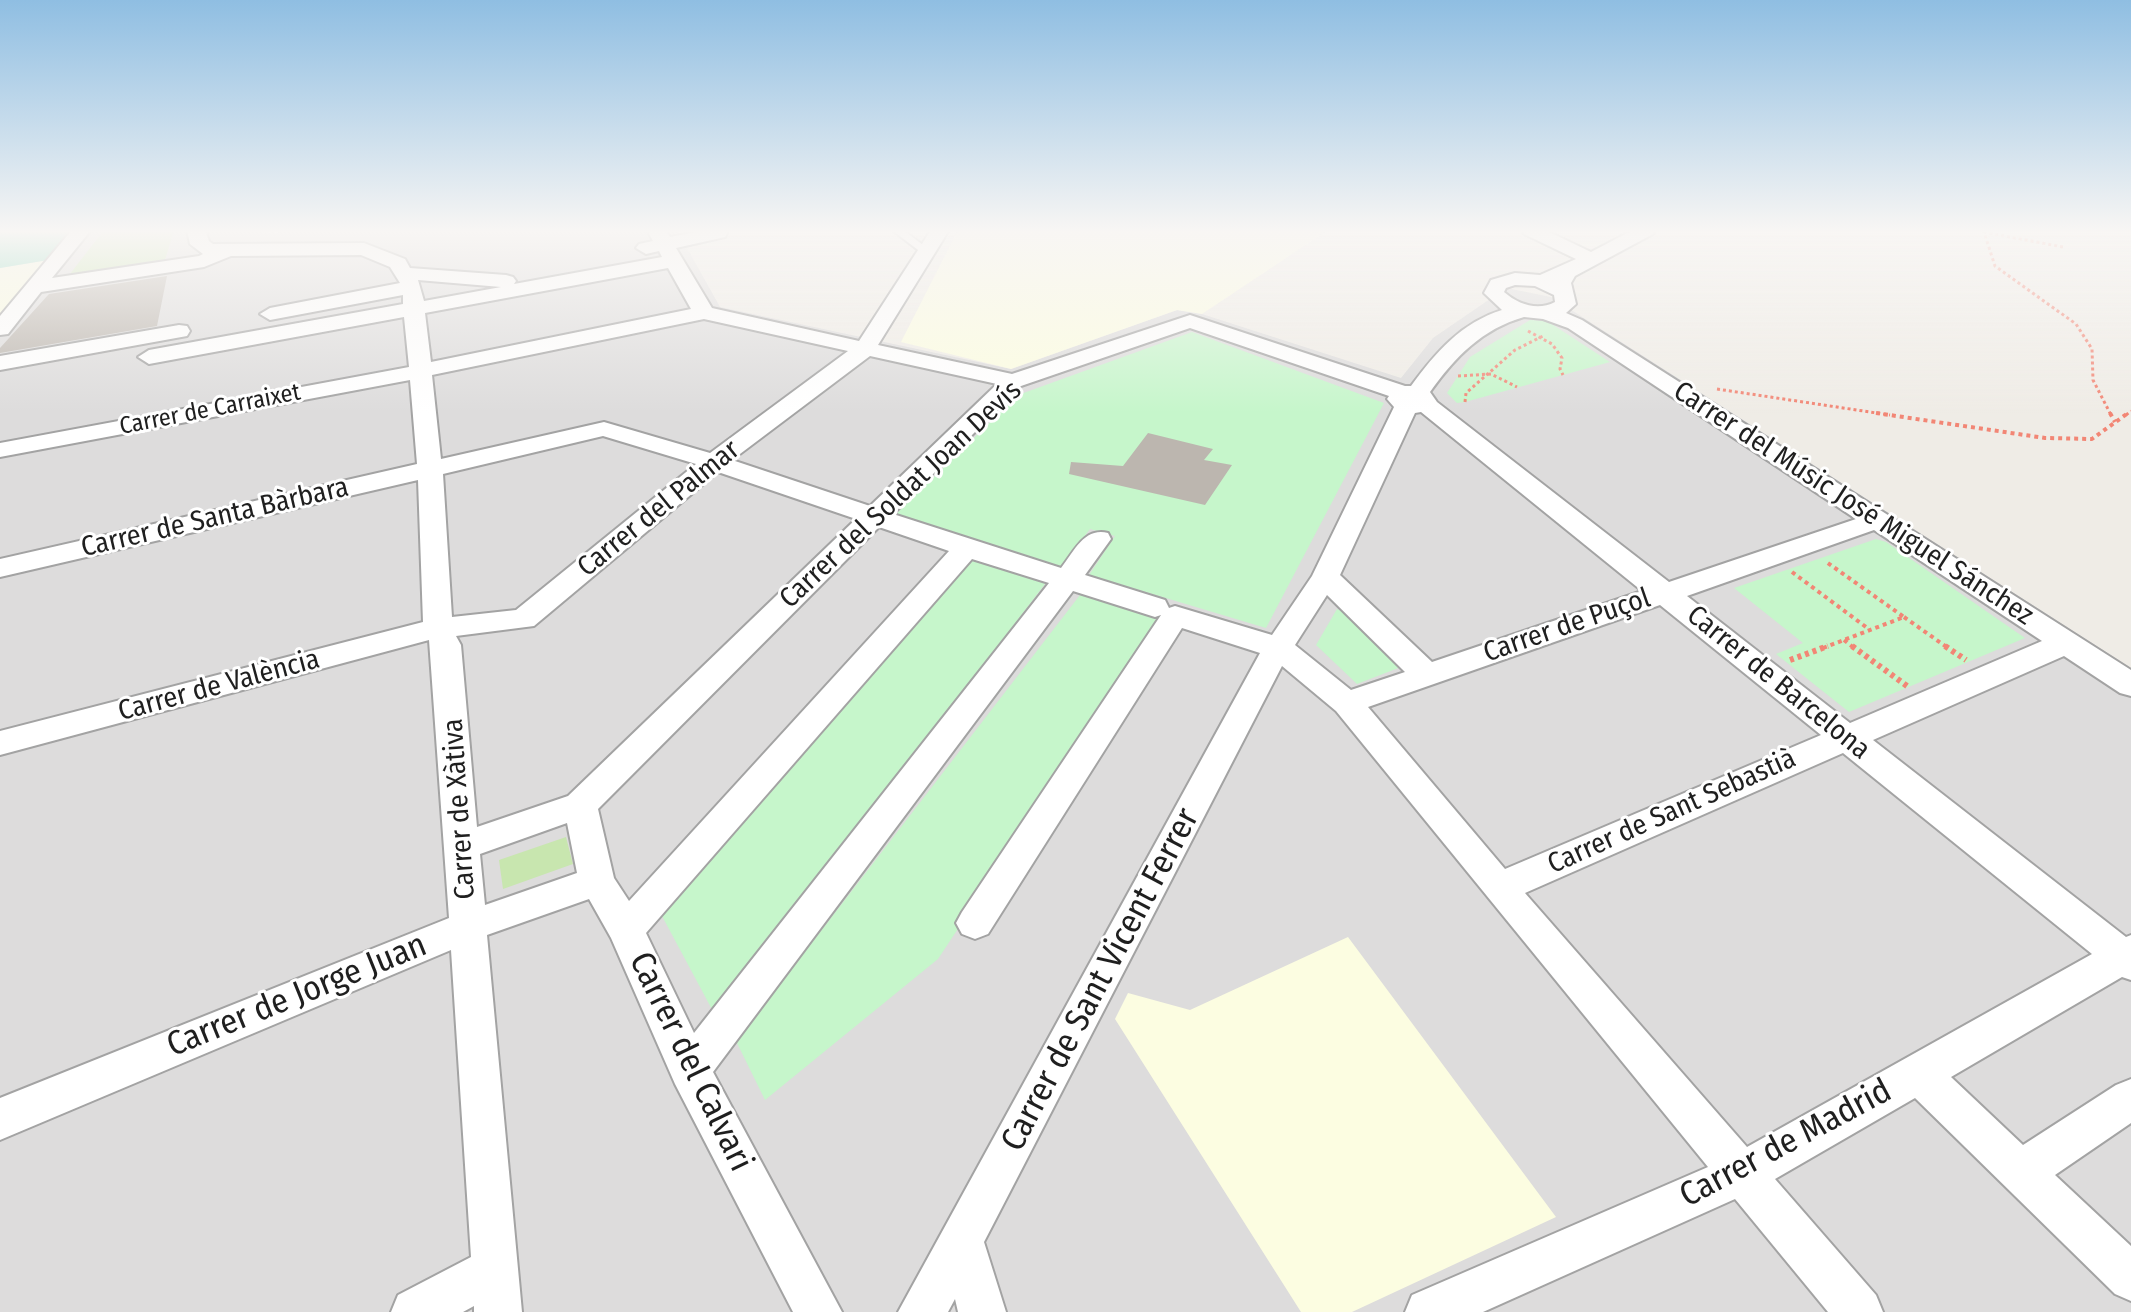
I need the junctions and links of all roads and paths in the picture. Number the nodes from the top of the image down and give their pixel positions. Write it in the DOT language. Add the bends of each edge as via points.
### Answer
graph roads {
  1 [pos="32,291"];
  2 [pos="403,291"];
  3 [pos="405,291"];
  4 [pos="410,291"];
  5 [pos="692,291"];
  6 [pos="901,291"];
  7 [pos="1495,291"];
  8 [pos="1539,291"];
  9 [pos="1559,291"];
  10 [pos="2030,291"];
  11 [pos="1541,309"];
  12 [pos="704,313"];
  13 [pos="0,329"];
  14 [pos="1540,337"];
  15 [pos="865,349"];
  16 [pos="149,357"];
  17 [pos="0,363"];
  18 [pos="421,371"];
  19 [pos="1491,374"];
  20 [pos="1563,375"];
  21 [pos="1457,376"];
  22 [pos="1661,379"];
  23 [pos="1013,381"];
  24 [pos="1517,387"];
  25 [pos="1413,399"];
  26 [pos="1465,402"];
  27 [pos="2131,411"];
  28 [pos="2115,422"];
  29 [pos="0,450"];
  30 [pos="714,462"];
  31 [pos="430,468"];
  32 [pos="875,516"];
  33 [pos="1878,520"];
  34 [pos="1098,539"];
  35 [pos="967,548"];
  36 [pos="1821,558"];
  37 [pos="0,568"];
  38 [pos="1788,569"];
  39 [pos="1325,577"];
  40 [pos="1068,579"];
  41 [pos="1666,592"];
  42 [pos="1155,607"];
  43 [pos="1904,617"];
  44 [pos="438,628"];
  45 [pos="1870,630"];
  46 [pos="1844,640"];
  47 [pos="2066,643"];
  48 [pos="1279,648"];
  49 [pos="1786,662"];
  50 [pos="1968,662"];
  51 [pos="1426,674"];
  52 [pos="2131,685"];
  53 [pos="1908,687"];
  54 [pos="1347,703"];
  55 [pos="1844,737"];
  56 [pos="0,743"];
  57 [pos="580,805"];
  58 [pos="463,846"];
  59 [pos="597,881"];
  60 [pos="1499,888"];
  61 [pos="975,923"];
  62 [pos="469,926"];
  63 [pos="626,930"];
  64 [pos="2128,957"];
  65 [pos="690,1070"];
  66 [pos="1917,1072"];
  67 [pos="2131,1099"];
  68 [pos="0,1119"];
  69 [pos="2022,1171"];
  70 [pos="1742,1174"];
  71 [pos="962,1243"];
  72 [pos="2131,1278"];
  73 [pos="496,1291"];
  74 [pos="415,1312"];
  75 [pos="818,1312"];
  76 [pos="922,1312"];
  77 [pos="982,1312"];
  78 [pos="1429,1312"];
  79 [pos="1859,1312"];
  1 -- 13 [label="street"];
  2 -- 17 [label="street"];
  3 -- 16 [label="street"];
  4 -- 18 [label="street, Carrer de Xàtiva"];
  5 -- 12 [label="street"];
  6 -- 15 [label="street"];
  7 -- 11 [label="street, Carrer del Músic José Miguel Sánchez"];
  8 -- 11 [label="street, Carrer del Músic José Miguel Sánchez"];
  9 -- 11 [label="street, Carrer de Sant Vicent Ferrer"];
  10 -- 28 [label="path" via="2076,324 2092,349 2093,380"];
  11 -- 14 [label="path"];
  11 -- 14 [label="path"];
  11 -- 22 [label="street, Carrer del Músic José Miguel Sánchez"];
  11 -- 25 [label="street, Carrer de Sant Vicent Ferrer" via="1448,350"];
  12 -- 15 [label="street"];
  12 -- 18 [label="street, Carrer de Carraixet"];
  14 -- 19 [label="path" via="1515,350"];
  14 -- 20 [label="path" via="1561,354"];
  15 -- 23 [label="street"];
  15 -- 30 [label="street, Carrer del Palmar"];
  18 -- 29 [label="street, Carrer de Carraixet"];
  18 -- 31 [label="street, Carrer de Xàtiva"];
  19 -- 21 [label="path"];
  19 -- 24 [label="path"];
  19 -- 26 [label="path" via="1466,393"];
  22 -- 28 [label="path" via="2045,438 2092,439"];
  22 -- 33 [label="street, Carrer del Músic José Miguel Sánchez"];
  23 -- 25 [label="street, Carrer del Soldat Joan Devís" via="1190,321"];
  23 -- 32 [label="street, Carrer del Soldat Joan Devís"];
  25 -- 39 [label="street, Carrer de Sant Vicent Ferrer"];
  25 -- 41 [label="street, Carrer de Barcelona"];
  27 -- 28 [label="path"];
  30 -- 31 [label="street, Carrer de Santa Bàrbara" via="604,429"];
  30 -- 32 [label="street, Carrer de Santa Bàrbara"];
  30 -- 44 [label="street, Carrer del Palmar" via="524,619"];
  31 -- 37 [label="street, Carrer de Santa Bàrbara"];
  31 -- 44 [label="street, Carrer de Xàtiva"];
  32 -- 35 [label="street, Carrer de Santa Bàrbara"];
  32 -- 57 [label="street, Carrer del Soldat Joan Devís"];
  33 -- 41 [label="street, Carrer de Puçol"];
  33 -- 47 [label="street, Carrer del Músic José Miguel Sánchez"];
  34 -- 40 [label="street"];
  35 -- 40 [label="street, Carrer de Santa Bàrbara"];
  35 -- 63 [label="street"];
  36 -- 43 [label="path"];
  38 -- 45 [label="path"];
  39 -- 48 [label="street, Carrer de Sant Vicent Ferrer"];
  39 -- 51 [label="street"];
  40 -- 42 [label="street, Carrer de Santa Bàrbara"];
  40 -- 65 [label="street"];
  41 -- 51 [label="street, Carrer de Puçol"];
  41 -- 55 [label="street, Carrer de Barcelona"];
  43 -- 45 [label="path"];
  43 -- 50 [label="path"];
  44 -- 56 [label="street, Carrer de València"];
  44 -- 58 [label="street, Carrer de Xàtiva" via="446,645"];
  45 -- 46 [label="path"];
  46 -- 49 [label="path"];
  46 -- 53 [label="path"];
  47 -- 52 [label="street, Carrer del Músic José Miguel Sánchez"];
  47 -- 55 [label="street, Carrer de Sant Sebastià"];
  48 -- 54 [label="street"];
  48 -- 61 [label="street" via="1175,616"];
  48 -- 71 [label="street, Carrer de Sant Vicent Ferrer"];
  51 -- 54 [label="street, Carrer de Puçol"];
  54 -- 60 [label="street"];
  55 -- 60 [label="street, Carrer de Sant Sebastià"];
  55 -- 64 [label="street, Carrer de Barcelona"];
  57 -- 58 [label="street, Carrer del Soldat Joan Devís"];
  57 -- 59 [label="street, Carrer del Calvari"];
  58 -- 62 [label="street, Carrer de Xàtiva"];
  59 -- 62 [label="street, Carrer de Jorge Juan"];
  59 -- 63 [label="street, Carrer del Calvari"];
  60 -- 70 [label="street"];
  62 -- 68 [label="street, Carrer de Jorge Juan"];
  62 -- 73 [label="street, Carrer de Xàtiva"];
  63 -- 65 [label="street, Carrer del Calvari"];
  64 -- 66 [label="street, Carrer de Madrid"];
  65 -- 75 [label="street, Carrer del Calvari"];
  66 -- 69 [label="street"];
  66 -- 70 [label="street, Carrer de Madrid"];
  67 -- 69 [label="street"];
  69 -- 72 [label="street"];
  70 -- 78 [label="street, Carrer de Madrid"];
  70 -- 79 [label="street"];
  71 -- 76 [label="street, Carrer de Sant Vicent Ferrer"];
  71 -- 77 [label="street"];
  73 -- 74 [label="street"];
}
